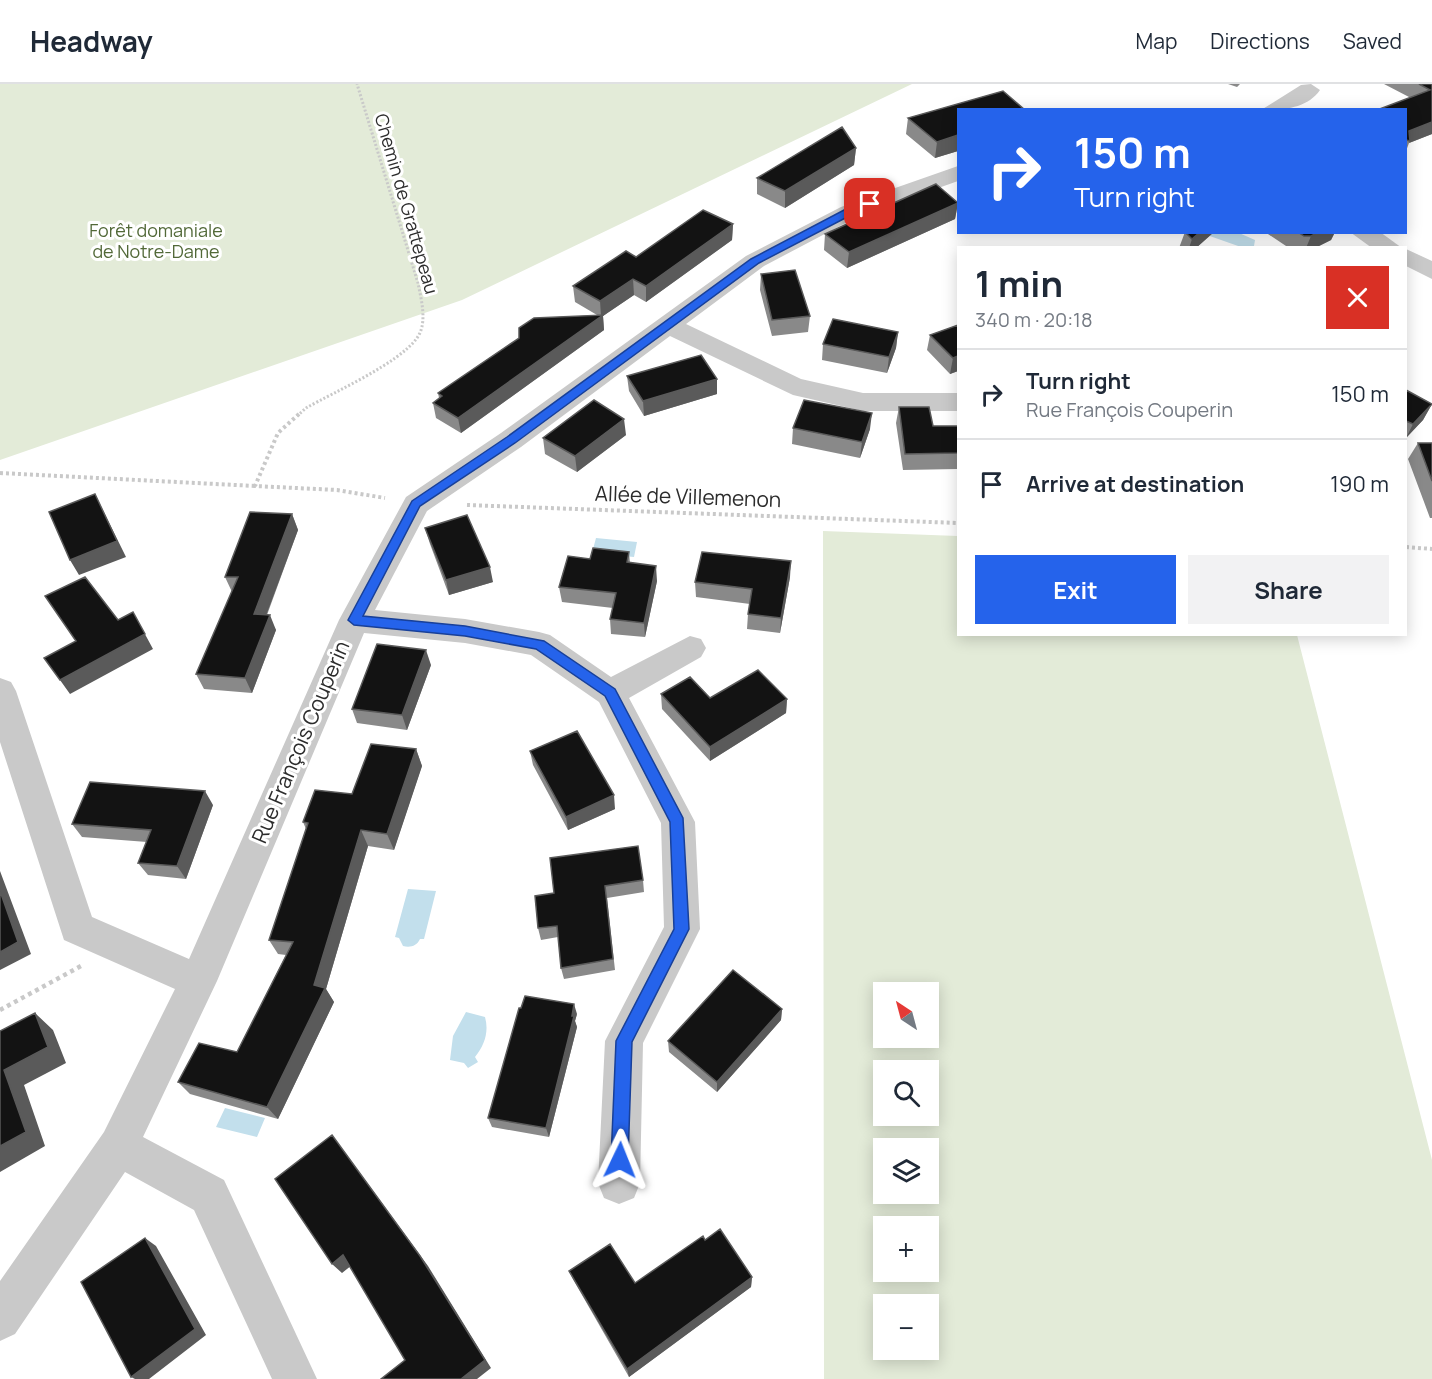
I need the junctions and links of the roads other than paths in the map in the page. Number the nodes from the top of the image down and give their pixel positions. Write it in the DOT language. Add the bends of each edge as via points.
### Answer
graph roads {
  1 [pos="1309,90"];
  2 [pos="1276,108"];
  3 [pos="957,173"];
  4 [pos="1366,234"];
  5 [pos="1386,246"];
  6 [pos="1407,257"];
  7 [pos="1432,271"];
  8 [pos="668,325"];
  9 [pos="957,402"];
  10 [pos="354,620"];
  11 [pos="690,648"];
  12 [pos="0,691"];
  13 [pos="610,693"];
  14 [pos="198,981"];
  15 [pos="118,1146"];
  16 [pos="619,1183"];
  17 [pos="0,1319"];
  18 [pos="295,1379"];
  1 -- 2 [label="street"];
  3 -- 8 [label="street, Rue François Couperin" via="849,212 786,244 755,261"];
  4 -- 5 [label="street"];
  6 -- 7 [label="street"];
  8 -- 9 [label="street" via="794,386 863,402"];
  8 -- 10 [label="street, Rue François Couperin" via="416,504"];
  10 -- 13 [label="street" via="465,631 539,644"];
  10 -- 14 [label="street, Rue François Couperin"];
  11 -- 13 [label="street"];
  12 -- 14 [label="street" via="77,928"];
  13 -- 16 [label="street" via="678,822 682,929 624,1041"];
  14 -- 15 [label="street, Rue François Couperin"];
  15 -- 17 [label="street, Rue François Couperin"];
  15 -- 18 [label="street" via="209,1195"];
}
